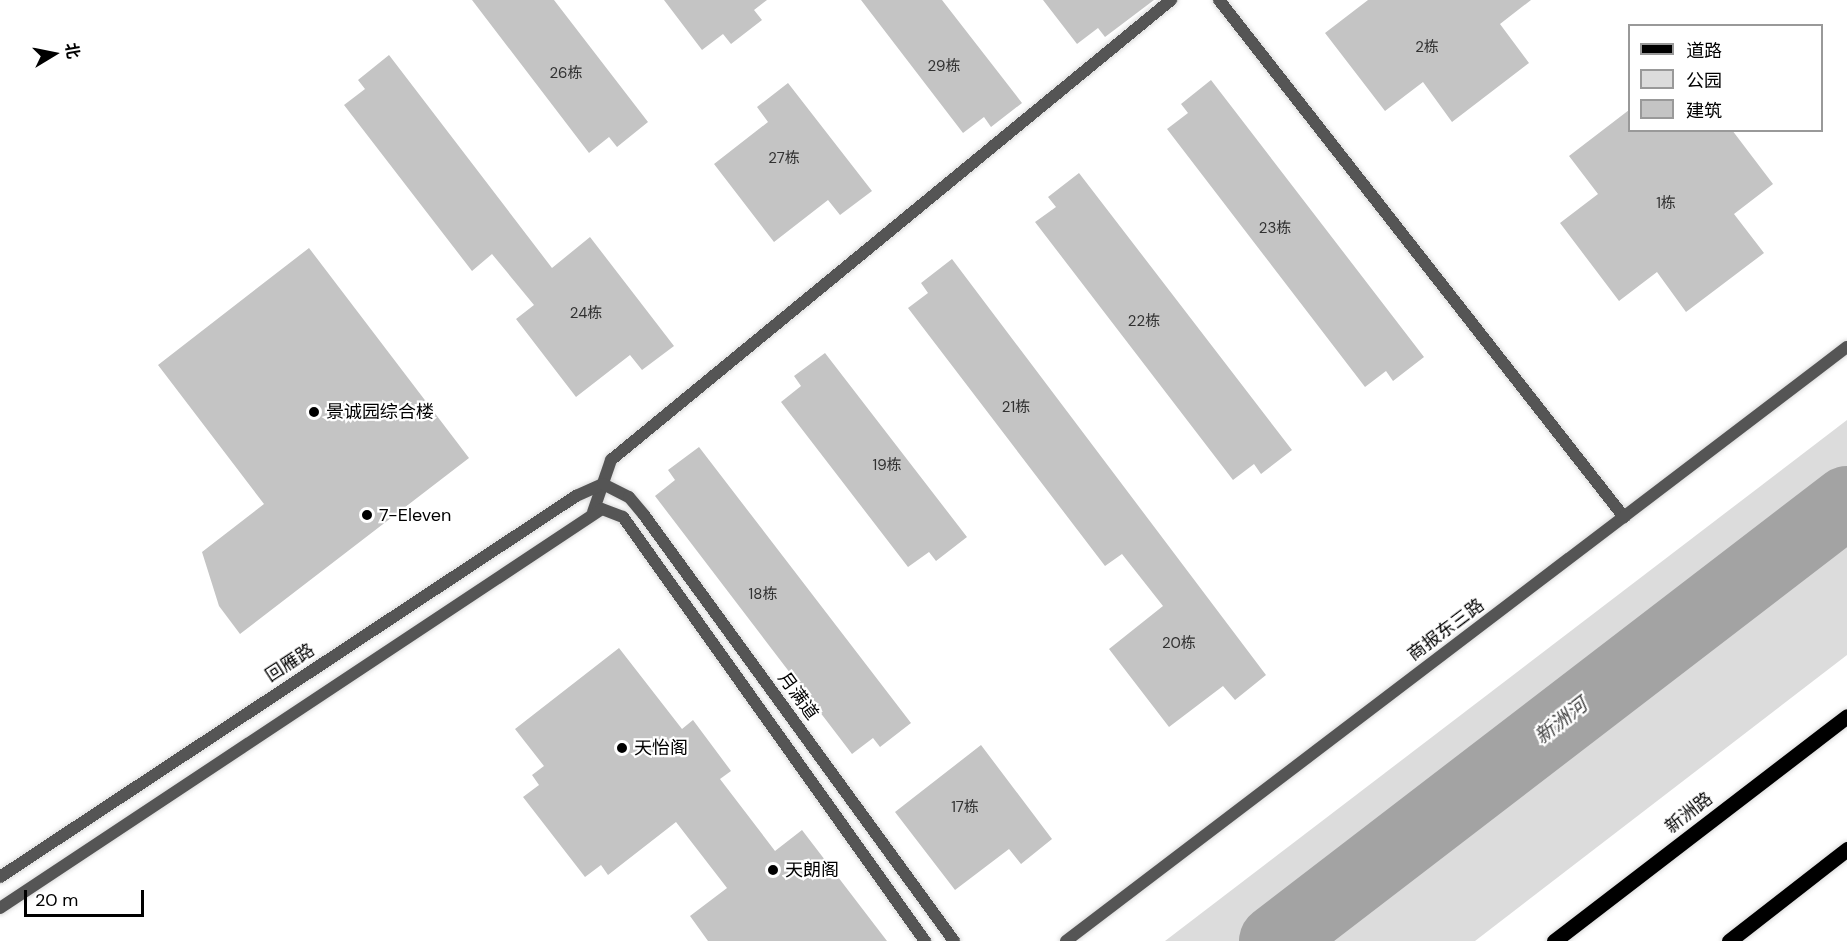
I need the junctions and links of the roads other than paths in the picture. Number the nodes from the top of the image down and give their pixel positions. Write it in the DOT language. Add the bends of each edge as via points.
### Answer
graph roads {
  1 [pos="1172,0"];
  2 [pos="1219,0"];
  3 [pos="1847,347"];
  4 [pos="603,484"];
  5 [pos="593,512"];
  6 [pos="1624,517"];
  7 [pos="1847,716"];
  8 [pos="1847,849"];
  9 [pos="0,877"];
  10 [pos="0,909"];
  11 [pos="925,941"];
  12 [pos="954,941"];
  13 [pos="1066,941"];
  14 [pos="1554,941"];
  15 [pos="1729,941"];
  1 -- 4 [label="street" via="611,460"];
  2 -- 6 [label="street"];
  3 -- 6 [label="street, 商报东三路"];
  4 -- 5 [label="street"];
  4 -- 9 [label="street, 回雁路" via="576,496"];
  4 -- 12 [label="street, 月满道" via="629,497 644,515"];
  5 -- 10 [label="street"];
  5 -- 11 [label="street" via="602,509 623,517"];
  6 -- 13 [label="street, 商报东三路"];
  7 -- 14 [label="main road, 新洲路"];
  8 -- 15 [label="main road"];
}
